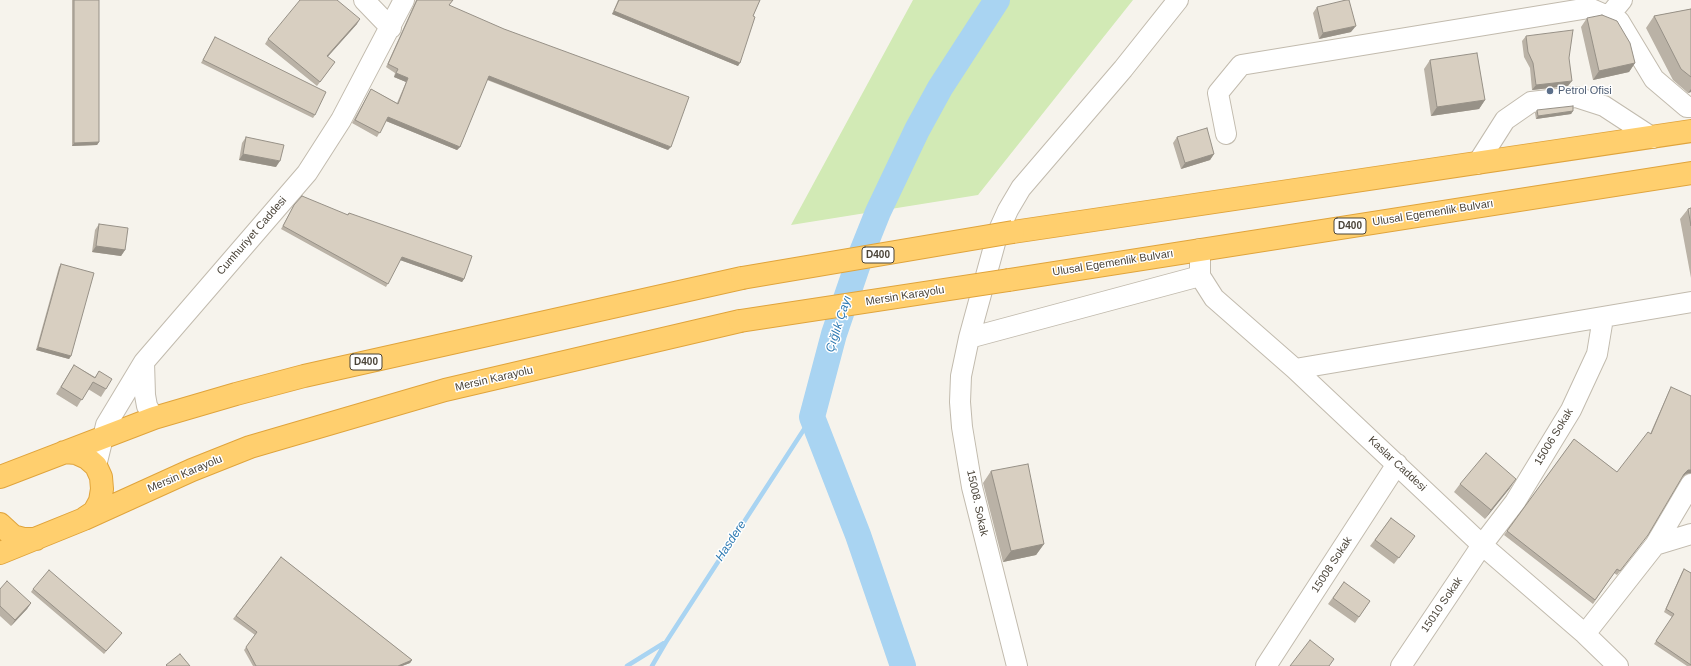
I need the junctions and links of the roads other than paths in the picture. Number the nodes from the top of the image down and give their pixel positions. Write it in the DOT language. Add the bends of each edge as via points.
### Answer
graph roads {
  1 [pos="364,0"];
  2 [pos="404,0"];
  3 [pos="1178,0"];
  4 [pos="1622,0"];
  5 [pos="1608,17"];
  6 [pos="391,28"];
  7 [pos="1691,107"];
  8 [pos="1691,131"];
  9 [pos="1226,134"];
  10 [pos="1653,138"];
  11 [pos="1477,164"];
  12 [pos="1691,173"];
  13 [pos="1200,249"];
  14 [pos="1200,276"];
  15 [pos="1009,280"];
  16 [pos="1691,302"];
  17 [pos="1603,318"];
  18 [pos="969,338"];
  19 [pos="144,362"];
  20 [pos="1295,368"];
  21 [pos="154,418"];
  22 [pos="97,435"];
  23 [pos="64,452"];
  24 [pos="1397,464"];
  25 [pos="96,466"];
  26 [pos="5,477"];
  27 [pos="1691,484"];
  28 [pos="84,519"];
  29 [pos="0,524"];
  30 [pos="1691,534"];
  31 [pos="36,539"];
  32 [pos="1482,545"];
  33 [pos="1655,545"];
  34 [pos="0,553"];
  35 [pos="1585,634"];
  36 [pos="1017,666"];
  37 [pos="1266,666"];
  38 [pos="1401,666"];
  39 [pos="1618,666"];
  1 -- 6 [label="street"];
  2 -- 6 [label="street, Cumhuriyet Caddesi"];
  3 -- 18 [label="street, 15008. Sokak" via="1123,69 1021,188 998,232"];
  4 -- 5 [label="street"];
  5 -- 7 [label="street" via="1619,21 1654,79 1687,107"];
  5 -- 9 [label="street" via="1589,8 1241,65 1218,93"];
  6 -- 19 [label="street, Cumhuriyet Caddesi" via="341,120 307,173"];
  8 -- 10 [label="highway, D400"];
  10 -- 11 [label="highway, D400"];
  10 -- 11 [label="street" via="1604,106 1576,97 1531,102 1505,120"];
  11 -- 21 [label="highway, D400, bridge" via="1013,232 742,278 304,376"];
  12 -- 13 [label="highway, Ulusal Egemenlik Bulvarı / D400"];
  13 -- 14 [label="street"];
  13 -- 15 [label="highway, Ulusal Egemenlik Bulvarı / D400"];
  14 -- 18 [label="street"];
  14 -- 20 [label="street, Kaslar Caddesi" via="1214,298"];
  15 -- 28 [label="highway, Mersin Karayolu / D400, bridge" via="740,321 445,390 250,447"];
  16 -- 17 [label="street"];
  17 -- 20 [label="street"];
  17 -- 32 [label="street, 15006 Sokak" via="1596,354 1571,410 1515,502"];
  18 -- 36 [label="street, 15008. Sokak" via="961,376 962,427 972,487"];
  19 -- 21 [label="street" via="145,395 147,406"];
  19 -- 22 [label="street, Cumhuriyet Caddesi"];
  20 -- 24 [label="street, Kaslar Caddesi"];
  21 -- 22 [label="highway, D400"];
  22 -- 23 [label="highway, D400"];
  22 -- 25 [label="street, Cumhuriyet Caddesi"];
  23 -- 25 [label="highway" via="76,453"];
  23 -- 26 [label="highway, D400"];
  24 -- 32 [label="street, Kaslar Caddesi"];
  24 -- 37 [label="street, 15008 Sokak"];
  25 -- 28 [label="highway" via="102,483 100,501 94,512"];
  27 -- 33 [label="street"];
  28 -- 31 [label="highway, Mersin Karayolu / D400"];
  29 -- 31 [label="highway" via="13,536"];
  30 -- 33 [label="street"];
  31 -- 34 [label="highway, Mersin Karayolu / D400"];
  32 -- 35 [label="street, Kaslar Caddesi"];
  32 -- 38 [label="street, 15010 Sokak"];
  33 -- 35 [label="street"];
  35 -- 39 [label="street, Kaslar Caddesi"];
}
